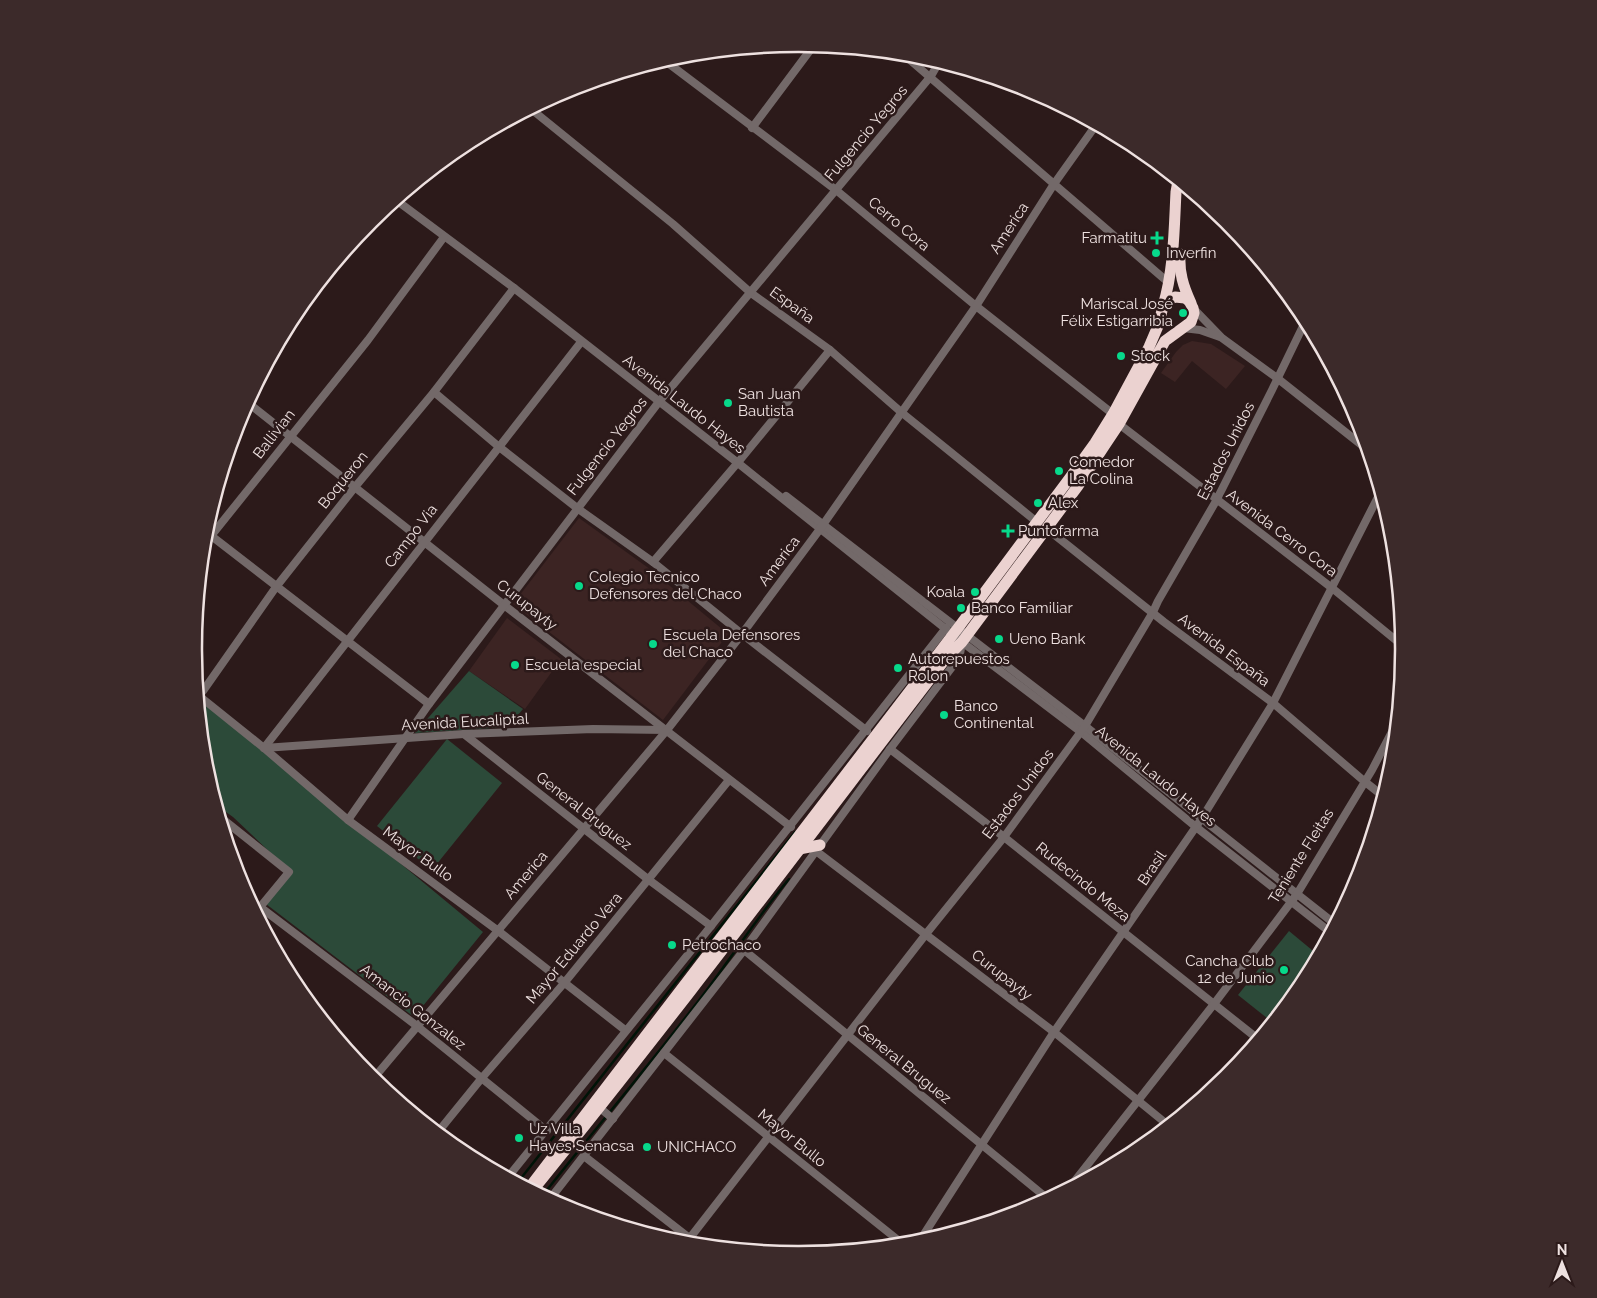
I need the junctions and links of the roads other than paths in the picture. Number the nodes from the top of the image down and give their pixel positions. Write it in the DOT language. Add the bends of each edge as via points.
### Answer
graph roads {
  1 [pos="808,53"];
  2 [pos="916,64"];
  3 [pos="672,66"];
  4 [pos="935,69"];
  5 [pos="931,76"];
  6 [pos="536,113"];
  7 [pos="752,128"];
  8 [pos="1093,130"];
  9 [pos="1054,184"];
  10 [pos="1177,189"];
  11 [pos="836,190"];
  12 [pos="1182,192"];
  13 [pos="402,204"];
  14 [pos="444,237"];
  15 [pos="1169,283"];
  16 [pos="514,288"];
  17 [pos="751,293"];
  18 [pos="976,306"];
  19 [pos="1192,306"];
  20 [pos="1162,310"];
  21 [pos="1182,328"];
  22 [pos="1301,329"];
  23 [pos="1222,338"];
  24 [pos="580,342"];
  25 [pos="830,350"];
  26 [pos="1277,378"];
  27 [pos="434,392"];
  28 [pos="660,401"];
  29 [pos="254,407"];
  30 [pos="901,412"];
  31 [pos="1116,419"];
  32 [pos="290,436"];
  33 [pos="1357,442"];
  34 [pos="498,446"];
  35 [pos="739,462"];
  36 [pos="355,486"];
  37 [pos="1216,500"];
  38 [pos="1376,500"];
  39 [pos="577,508"];
  40 [pos="215,525"];
  41 [pos="1042,525"];
  42 [pos="822,527"];
  43 [pos="212,537"];
  44 [pos="424,542"];
  45 [pos="653,562"];
  46 [pos="276,587"];
  47 [pos="1332,588"];
  48 [pos="504,605"];
  49 [pos="1153,612"];
  50 [pos="742,634"];
  51 [pos="957,634"];
  52 [pos="1395,639"];
  53 [pos="347,642"];
  54 [pos="203,691"];
  55 [pos="204,700"];
  56 [pos="1273,703"];
  57 [pos="429,704"];
  58 [pos="1083,729"];
  59 [pos="667,730"];
  60 [pos="867,731"];
  61 [pos="464,734"];
  62 [pos="1388,737"];
  63 [pos="403,739"];
  64 [pos="264,748"];
  65 [pos="890,749"];
  66 [pos="729,780"];
  67 [pos="1364,781"];
  68 [pos="1378,791"];
  69 [pos="1202,818"];
  70 [pos="348,820"];
  71 [pos="229,824"];
  72 [pos="791,826"];
  73 [pos="1196,826"];
  74 [pos="583,828"];
  75 [pos="1004,837"];
  76 [pos="818,848"];
  77 [pos="799,849"];
  78 [pos="649,880"];
  79 [pos="1297,894"];
  80 [pos="1291,901"];
  81 [pos="261,906"];
  82 [pos="264,914"];
  83 [pos="1329,920"];
  84 [pos="711,926"];
  85 [pos="1325,928"];
  86 [pos="498,930"];
  87 [pos="1124,933"];
  88 [pos="926,934"];
  89 [pos="744,950"];
  90 [pos="565,982"];
  91 [pos="1214,1004"];
  92 [pos="417,1026"];
  93 [pos="625,1030"];
  94 [pos="1054,1032"];
  95 [pos="1253,1035"];
  96 [pos="847,1036"];
  97 [pos="664,1053"];
  98 [pos="378,1072"];
  99 [pos="481,1079"];
  100 [pos="1138,1100"];
  101 [pos="607,1114"];
  102 [pos="1163,1121"];
  103 [pos="442,1127"];
  104 [pos="547,1131"];
  105 [pos="769,1138"];
  106 [pos="981,1145"];
  107 [pos="584,1156"];
  108 [pos="512,1172"];
  109 [pos="1079,1175"];
  110 [pos="533,1183"];
  111 [pos="538,1185"];
  112 [pos="555,1193"];
  113 [pos="1041,1194"];
  114 [pos="926,1231"];
  115 [pos="678,1233"];
  116 [pos="692,1236"];
  117 [pos="894,1237"];
  1 -- 7 [label="street"];
  2 -- 5 [label="street"];
  3 -- 7 [label="street, Cerro Cora"];
  4 -- 5 [label="street, Fulgencio Yegros"];
  5 -- 9 [label="street"];
  5 -- 11 [label="street, Fulgencio Yegros"];
  6 -- 17 [label="street, España" via="673,224"];
  7 -- 11 [label="street, Cerro Cora"];
  8 -- 9 [label="street, America"];
  9 -- 15 [label="street"];
  9 -- 18 [label="street, America"];
  10 -- 15 [label="highway"];
  11 -- 17 [label="street, Fulgencio Yegros"];
  11 -- 18 [label="street, Cerro Cora"];
  12 -- 19 [label="highway" via="1179,268"];
  13 -- 14 [label="street, Avenida Laudo Hayes"];
  14 -- 16 [label="street, Avenida Laudo Hayes"];
  14 -- 32 [label="street, Ballivian" via="368,340"];
  15 -- 20 [label="highway"];
  16 -- 24 [label="street, Avenida Laudo Hayes"];
  16 -- 27 [label="street, Boqueron"];
  17 -- 25 [label="street, España"];
  17 -- 28 [label="street, Fulgencio Yegros"];
  18 -- 30 [label="street, America"];
  18 -- 31 [label="street, Cerro Cora"];
  19 -- 20 [label="highway" via="1185,298 1175,297 1167,300"];
  19 -- 21 [label="highway" via="1193,318"];
  19 -- 23 [label="street"];
  20 -- 21 [label="highway" via="1169,327"];
  20 -- 31 [label="highway" via="1149,348"];
  21 -- 23 [label="street"];
  21 -- 31 [label="highway" via="1165,341"];
  22 -- 26 [label="street, Estados Unidos"];
  23 -- 26 [label="street"];
  24 -- 28 [label="street, Avenida Laudo Hayes"];
  24 -- 34 [label="street, Campo Via"];
  25 -- 30 [label="street, España"];
  25 -- 35 [label="street"];
  26 -- 33 [label="street"];
  26 -- 37 [label="street, Estados Unidos"];
  27 -- 34 [label="street"];
  27 -- 36 [label="street, Boqueron"];
  28 -- 35 [label="street, Avenida Laudo Hayes"];
  28 -- 39 [label="street, Fulgencio Yegros"];
  29 -- 32 [label="street, Curupayty"];
  30 -- 41 [label="street, España"];
  30 -- 42 [label="street, America"];
  31 -- 37 [label="street, Avenida Cerro Cora"];
  31 -- 41 [label="highway" via="1096,443"];
  32 -- 36 [label="street, Curupayty"];
  32 -- 40 [label="street, Ballivian"];
  34 -- 39 [label="street"];
  34 -- 44 [label="street, Campo Via"];
  35 -- 42 [label="street, Avenida Laudo Hayes"];
  35 -- 45 [label="street"];
  36 -- 44 [label="street, Curupayty"];
  36 -- 46 [label="street, Boqueron"];
  37 -- 47 [label="street, Avenida Cerro Cora"];
  37 -- 49 [label="street, Estados Unidos"];
  38 -- 47 [label="street, Brasil"];
  39 -- 45 [label="street"];
  39 -- 48 [label="street, Fulgencio Yegros"];
  41 -- 49 [label="street, Avenida España"];
  41 -- 51 [label="highway"];
  42 -- 50 [label="street, America"];
  42 -- 51 [label="street"];
  42 -- 51 [label="street, Avenida Laudo Hayes"];
  43 -- 46 [label="street"];
  44 -- 48 [label="street, Curupayty"];
  44 -- 53 [label="street, Campo Via"];
  45 -- 50 [label="street"];
  46 -- 53 [label="street"];
  46 -- 54 [label="street, Boqueron"];
  47 -- 52 [label="street, Avenida Cerro Cora"];
  47 -- 56 [label="street, Brasil"];
  48 -- 57 [label="street, Fulgencio Yegros"];
  48 -- 59 [label="street, Curupayty"];
  49 -- 56 [label="street, Avenida España"];
  49 -- 58 [label="street, Estados Unidos"];
  50 -- 59 [label="street, America"];
  50 -- 60 [label="street"];
  51 -- 58 [label="street, Avenida Laudo Hayes"];
  51 -- 60 [label="street"];
  51 -- 65 [label="street" via="960,654"];
  51 -- 77 [label="highway" via="947,657"];
  51 -- 110 [label="highway"];
  53 -- 57 [label="street"];
  53 -- 64 [label="street, Campo Via"];
  55 -- 64 [label="street, Mayor Bullo"];
  56 -- 67 [label="street, Avenida España"];
  56 -- 69 [label="street, Brasil"];
  57 -- 63 [label="street, Fulgencio Yegros"];
  58 -- 69 [label="street, Avenida Laudo Hayes"];
  58 -- 73 [label="street, Avenida Laudo Hayes"];
  58 -- 75 [label="street, Estados Unidos"];
  59 -- 61 [label="street, Avenida Eucaliptal"];
  59 -- 66 [label="street, Curupayty"];
  59 -- 74 [label="street, America"];
  60 -- 72 [label="street"];
  61 -- 63 [label="street, Avenida Eucaliptal"];
  61 -- 74 [label="street, General Bruguez"];
  62 -- 67 [label="street, Teniente Fleitas"];
  63 -- 64 [label="street, Avenida Eucaliptal"];
  63 -- 70 [label="street, Fulgencio Yegros"];
  64 -- 70 [label="street, Mayor Bullo"];
  65 -- 75 [label="street, Rudecindo Meza"];
  65 -- 76 [label="street"];
  66 -- 72 [label="street, Curupayty"];
  66 -- 78 [label="street, Mayor Eduardo Vera"];
  67 -- 68 [label="street, Avenida España"];
  67 -- 79 [label="street, Teniente Fleitas"];
  69 -- 73 [label="street, Brasil"];
  69 -- 79 [label="street, Avenida Laudo Hayes"];
  70 -- 86 [label="street, Mayor Bullo"];
  71 -- 81 [label="street" via="288,872"];
  72 -- 84 [label="street"];
  73 -- 80 [label="street, Avenida Laudo Hayes"];
  73 -- 87 [label="street, Brasil"];
  74 -- 78 [label="street, General Bruguez"];
  74 -- 86 [label="street, America"];
  75 -- 87 [label="street, Rudecindo Meza"];
  75 -- 88 [label="street, Estados Unidos"];
  76 -- 77 [label="highway"];
  76 -- 88 [label="street, Curupayty"];
  76 -- 89 [label="street"];
  77 -- 101 [label="highway"];
  78 -- 84 [label="street, General Bruguez"];
  78 -- 90 [label="street, Mayor Eduardo Vera"];
  79 -- 80 [label="street, Teniente Fleitas"];
  79 -- 83 [label="street, Avenida Laudo Hayes"];
  80 -- 85 [label="street, Avenida Laudo Hayes"];
  80 -- 91 [label="street, Teniente Fleitas"];
  82 -- 92 [label="street, Amancio Gonzalez"];
  84 -- 93 [label="street"];
  86 -- 90 [label="street, Mayor Bullo"];
  86 -- 92 [label="street, America"];
  87 -- 91 [label="street, Rudecindo Meza"];
  87 -- 94 [label="street, Brasil"];
  88 -- 94 [label="street, Curupayty"];
  88 -- 96 [label="street, Estados Unidos"];
  89 -- 96 [label="street, General Bruguez"];
  89 -- 97 [label="street"];
  90 -- 93 [label="street, Mayor Bullo"];
  90 -- 99 [label="street, Mayor Eduardo Vera"];
  91 -- 95 [label="street, Rudecindo Meza"];
  91 -- 100 [label="street, Teniente Fleitas"];
  92 -- 98 [label="street, America"];
  92 -- 99 [label="street, Amancio Gonzalez"];
  93 -- 104 [label="street"];
  94 -- 100 [label="street, Curupayty"];
  94 -- 106 [label="street, Brasil"];
  96 -- 105 [label="street, Estados Unidos"];
  96 -- 106 [label="street, General Bruguez"];
  97 -- 101 [label="street"];
  97 -- 105 [label="street, Mayor Bullo"];
  99 -- 103 [label="street, Mayor Eduardo Vera"];
  99 -- 104 [label="street, Amancio Gonzalez"];
  100 -- 102 [label="street, Curupayty"];
  100 -- 109 [label="street, Teniente Fleitas"];
  101 -- 107 [label="street"];
  101 -- 111 [label="highway"];
  104 -- 108 [label="street"];
  105 -- 116 [label="street, Estados Unidos"];
  105 -- 117 [label="street, Mayor Bullo"];
  106 -- 113 [label="street, General Bruguez"];
  106 -- 114 [label="street, Brasil"];
  107 -- 112 [label="street"];
  107 -- 115 [label="street"];
}
